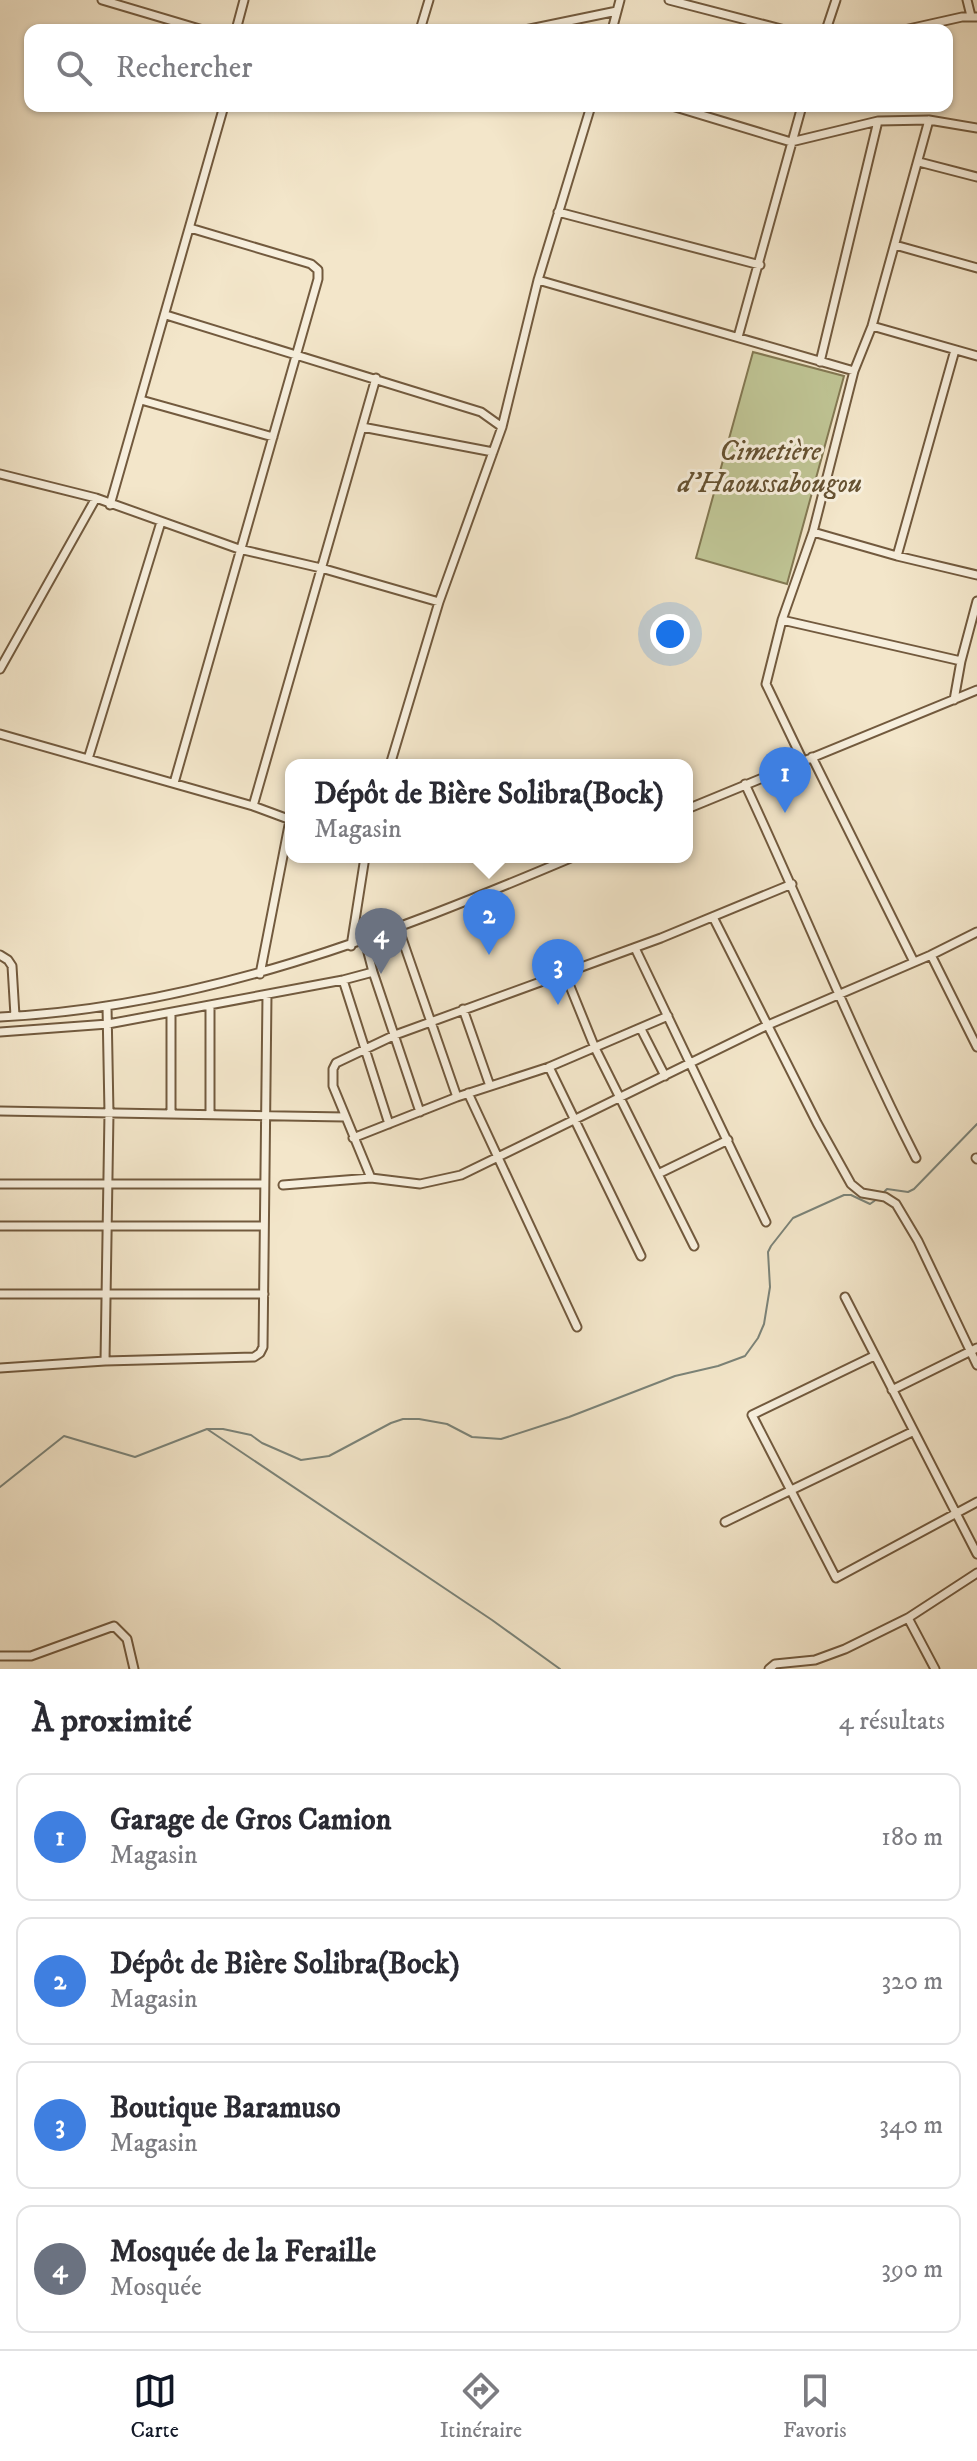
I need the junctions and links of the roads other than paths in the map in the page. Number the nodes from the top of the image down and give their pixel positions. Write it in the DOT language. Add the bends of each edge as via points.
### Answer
graph roads {
  1 [pos="102,0"];
  2 [pos="244,0"];
  3 [pos="429,0"];
  4 [pos="620,0"];
  5 [pos="669,0"];
  6 [pos="836,0"];
  7 [pos="967,0"];
  8 [pos="120,2"];
  9 [pos="617,11"];
  10 [pos="974,16"];
  11 [pos="185,24"];
  12 [pos="238,24"];
  13 [pos="422,24"];
  14 [pos="554,24"];
  15 [pos="614,24"];
  16 [pos="762,24"];
  17 [pos="828,24"];
  18 [pos="934,24"];
  19 [pos="222,112"];
  20 [pos="589,112"];
  21 [pos="692,112"];
  22 [pos="800,112"];
  23 [pos="929,120"];
  24 [pos="878,121"];
  25 [pos="977,128"];
  26 [pos="791,142"];
  27 [pos="919,162"];
  28 [pos="977,177"];
  29 [pos="558,212"];
  30 [pos="190,228"];
  31 [pos="895,245"];
  32 [pos="760,265"];
  33 [pos="977,268"];
  34 [pos="538,280"];
  35 [pos="166,315"];
  36 [pos="872,326"];
  37 [pos="738,337"];
  38 [pos="955,350"];
  39 [pos="298,355"];
  40 [pos="977,356"];
  41 [pos="820,362"];
  42 [pos="854,371"];
  43 [pos="376,378"];
  44 [pos="141,400"];
  45 [pos="362,427"];
  46 [pos="502,427"];
  47 [pos="273,437"];
  48 [pos="493,452"];
  49 [pos="0,474"];
  50 [pos="96,498"];
  51 [pos="110,505"];
  52 [pos="161,522"];
  53 [pos="813,532"];
  54 [pos="239,549"];
  55 [pos="897,556"];
  56 [pos="321,568"];
  57 [pos="977,575"];
  58 [pos="977,601"];
  59 [pos="439,602"];
  60 [pos="782,620"];
  61 [pos="961,661"];
  62 [pos="0,669"];
  63 [pos="977,690"];
  64 [pos="954,700"];
  65 [pos="0,734"];
  66 [pos="812,757"];
  67 [pos="88,759"];
  68 [pos="392,759"];
  69 [pos="803,761"];
  70 [pos="174,783"];
  71 [pos="745,784"];
  72 [pos="253,806"];
  73 [pos="693,806"];
  74 [pos="285,818"];
  75 [pos="285,846"];
  76 [pos="364,863"];
  77 [pos="558,863"];
  78 [pos="792,884"];
  79 [pos="713,917"];
  80 [pos="398,927"];
  81 [pos="977,932"];
  82 [pos="365,941"];
  83 [pos="351,946"];
  84 [pos="635,948"];
  85 [pos="0,955"];
  86 [pos="931,955"];
  87 [pos="914,962"];
  88 [pos="373,972"];
  89 [pos="260,974"];
  90 [pos="565,974"];
  91 [pos="343,980"];
  92 [pos="841,994"];
  93 [pos="267,995"];
  94 [pos="107,1006"];
  95 [pos="210,1006"];
  96 [pos="463,1009"];
  97 [pos="171,1013"];
  98 [pos="15,1016"];
  99 [pos="668,1016"];
  100 [pos="0,1017"];
  101 [pos="430,1022"];
  102 [pos="108,1024"];
  103 [pos="768,1025"];
  104 [pos="641,1029"];
  105 [pos="0,1032"];
  106 [pos="395,1035"];
  107 [pos="977,1047"];
  108 [pos="364,1048"];
  109 [pos="595,1048"];
  110 [pos="691,1063"];
  111 [pos="549,1067"];
  112 [pos="665,1076"];
  113 [pos="490,1086"];
  114 [pos="468,1093"];
  115 [pos="457,1097"];
  116 [pos="619,1098"];
  117 [pos="0,1111"];
  118 [pos="420,1112"];
  119 [pos="109,1113"];
  120 [pos="171,1114"];
  121 [pos="210,1114"];
  122 [pos="265,1115"];
  123 [pos="345,1117"];
  124 [pos="574,1121"];
  125 [pos="389,1124"];
  126 [pos="353,1138"];
  127 [pos="728,1140"];
  128 [pos="499,1157"];
  129 [pos="916,1158"];
  130 [pos="660,1173"];
  131 [pos="371,1178"];
  132 [pos="0,1184"];
  133 [pos="107,1184"];
  134 [pos="264,1184"];
  135 [pos="283,1185"];
  136 [pos="766,1222"];
  137 [pos="108,1225"];
  138 [pos="0,1226"];
  139 [pos="264,1226"];
  140 [pos="694,1246"];
  141 [pos="641,1256"];
  142 [pos="0,1294"];
  143 [pos="107,1294"];
  144 [pos="264,1294"];
  145 [pos="845,1297"];
  146 [pos="577,1327"];
  147 [pos="974,1350"];
  148 [pos="874,1356"];
  149 [pos="105,1361"];
  150 [pos="977,1365"];
  151 [pos="0,1368"];
  152 [pos="892,1390"];
  153 [pos="912,1432"];
  154 [pos="790,1489"];
  155 [pos="977,1502"];
  156 [pos="955,1514"];
  157 [pos="725,1522"];
  158 [pos="977,1554"];
  159 [pos="977,1573"];
  160 [pos="908,1618"];
  161 [pos="0,1656"];
  162 [pos="134,1669"];
  163 [pos="769,1669"];
  164 [pos="935,1669"];
  1 -- 8 [label="street"];
  2 -- 12 [label="street"];
  3 -- 13 [label="street"];
  4 -- 9 [label="street"];
  5 -- 16 [label="street"];
  6 -- 17 [label="street"];
  7 -- 10 [label="street"];
  8 -- 11 [label="street"];
  9 -- 14 [label="street"];
  9 -- 15 [label="street"];
  10 -- 18 [label="street"];
  19 -- 30 [label="street"];
  20 -- 29 [label="street"];
  21 -- 26 [label="street"];
  22 -- 26 [label="street"];
  23 -- 24 [label="street"];
  23 -- 25 [label="street"];
  23 -- 27 [label="street"];
  24 -- 26 [label="street"];
  24 -- 41 [label="street"];
  26 -- 32 [label="street"];
  27 -- 28 [label="street"];
  27 -- 31 [label="street"];
  29 -- 32 [label="street"];
  29 -- 34 [label="street"];
  30 -- 35 [label="street"];
  30 -- 39 [label="street" via="318,270"];
  31 -- 33 [label="street"];
  31 -- 36 [label="street"];
  32 -- 37 [label="street"];
  34 -- 37 [label="street"];
  34 -- 46 [label="street"];
  35 -- 39 [label="street"];
  35 -- 44 [label="street"];
  36 -- 38 [label="street"];
  36 -- 42 [label="street"];
  37 -- 41 [label="street"];
  38 -- 40 [label="street"];
  38 -- 55 [label="street"];
  39 -- 43 [label="street"];
  39 -- 47 [label="street"];
  41 -- 42 [label="street"];
  42 -- 53 [label="street"];
  43 -- 45 [label="street"];
  43 -- 46 [label="street" via="481,412"];
  44 -- 47 [label="street"];
  44 -- 51 [label="street"];
  45 -- 48 [label="street"];
  45 -- 56 [label="street"];
  46 -- 48 [label="street"];
  47 -- 54 [label="street"];
  48 -- 59 [label="street"];
  49 -- 50 [label="street"];
  50 -- 51 [label="street"];
  50 -- 62 [label="street"];
  51 -- 52 [label="street"];
  52 -- 54 [label="street"];
  52 -- 67 [label="street"];
  53 -- 55 [label="street"];
  53 -- 60 [label="street"];
  54 -- 56 [label="street"];
  54 -- 70 [label="street"];
  55 -- 57 [label="street"];
  56 -- 59 [label="street"];
  56 -- 72 [label="street"];
  58 -- 61 [label="street"];
  59 -- 68 [label="street"];
  60 -- 61 [label="street"];
  60 -- 69 [label="street" via="766,684"];
  61 -- 64 [label="street"];
  63 -- 64 [label="street"];
  64 -- 66 [label="street"];
  65 -- 67 [label="street"];
  66 -- 69 [label="street"];
  66 -- 87 [label="street"];
  67 -- 70 [label="street"];
  69 -- 71 [label="street"];
  70 -- 72 [label="street"];
  71 -- 73 [label="street"];
  71 -- 78 [label="street"];
  72 -- 74 [label="street"];
  75 -- 89 [label="street"];
  76 -- 83 [label="street"];
  77 -- 80 [label="street"];
  78 -- 79 [label="street"];
  78 -- 92 [label="street"];
  79 -- 84 [label="street"];
  79 -- 103 [label="street"];
  80 -- 82 [label="street"];
  80 -- 101 [label="street"];
  81 -- 86 [label="street"];
  82 -- 83 [label="street"];
  82 -- 88 [label="street"];
  83 -- 89 [label="street"];
  84 -- 90 [label="street"];
  84 -- 99 [label="street"];
  85 -- 98 [label="street" via="12,966"];
  86 -- 87 [label="street"];
  86 -- 107 [label="street"];
  87 -- 92 [label="street"];
  88 -- 91 [label="street"];
  88 -- 106 [label="street"];
  89 -- 94 [label="street"];
  90 -- 96 [label="street"];
  90 -- 109 [label="street"];
  91 -- 93 [label="street"];
  91 -- 108 [label="street"];
  92 -- 103 [label="street"];
  92 -- 129 [label="street"];
  93 -- 95 [label="street"];
  93 -- 122 [label="street"];
  94 -- 98 [label="street"];
  94 -- 102 [label="street"];
  95 -- 97 [label="street"];
  95 -- 121 [label="street"];
  96 -- 101 [label="street"];
  96 -- 113 [label="street"];
  97 -- 102 [label="street"];
  97 -- 120 [label="street"];
  98 -- 100 [label="street"];
  99 -- 104 [label="street"];
  99 -- 110 [label="street"];
  101 -- 106 [label="street"];
  101 -- 115 [label="street"];
  102 -- 105 [label="street"];
  102 -- 119 [label="street"];
  103 -- 110 [label="street"];
  103 -- 147 [label="street" via="855,1189 896,1204"];
  104 -- 109 [label="street"];
  104 -- 112 [label="street"];
  106 -- 108 [label="street"];
  106 -- 118 [label="street"];
  108 -- 123 [label="street" via="333,1069 333,1086"];
  108 -- 125 [label="street"];
  109 -- 111 [label="street"];
  109 -- 116 [label="street"];
  110 -- 112 [label="street"];
  110 -- 127 [label="street"];
  111 -- 113 [label="street"];
  111 -- 124 [label="street"];
  112 -- 116 [label="street"];
  113 -- 114 [label="street"];
  114 -- 115 [label="street"];
  114 -- 128 [label="street"];
  115 -- 118 [label="street"];
  116 -- 124 [label="street"];
  116 -- 130 [label="street"];
  117 -- 119 [label="street"];
  118 -- 125 [label="street"];
  119 -- 120 [label="street"];
  119 -- 133 [label="street"];
  120 -- 121 [label="street"];
  121 -- 122 [label="street"];
  122 -- 123 [label="street"];
  122 -- 134 [label="street"];
  123 -- 126 [label="street"];
  124 -- 128 [label="street"];
  124 -- 141 [label="street"];
  125 -- 126 [label="street"];
  126 -- 131 [label="street"];
  127 -- 130 [label="street"];
  127 -- 136 [label="street"];
  128 -- 131 [label="street" via="461,1175 420,1184"];
  128 -- 146 [label="street"];
  130 -- 140 [label="street"];
  131 -- 135 [label="street"];
  132 -- 133 [label="street"];
  133 -- 134 [label="street"];
  133 -- 137 [label="street"];
  134 -- 139 [label="street"];
  137 -- 138 [label="street"];
  137 -- 139 [label="street"];
  137 -- 143 [label="street"];
  139 -- 144 [label="street"];
  142 -- 143 [label="street"];
  143 -- 144 [label="street"];
  143 -- 149 [label="street"];
  144 -- 149 [label="street" via="263,1347 254,1357"];
  145 -- 148 [label="street"];
  147 -- 150 [label="street"];
  147 -- 152 [label="street"];
  148 -- 152 [label="street"];
  148 -- 154 [label="street" via="752,1415"];
  149 -- 151 [label="street"];
  152 -- 153 [label="street"];
  153 -- 154 [label="street"];
  153 -- 156 [label="street"];
  154 -- 156 [label="street" via="836,1578"];
  154 -- 157 [label="street"];
  155 -- 156 [label="street"];
  156 -- 158 [label="street"];
  159 -- 160 [label="street"];
  160 -- 163 [label="street" via="835,1653"];
  160 -- 164 [label="street"];
  161 -- 162 [label="street" via="31,1656 114,1626 127,1639"];
}
